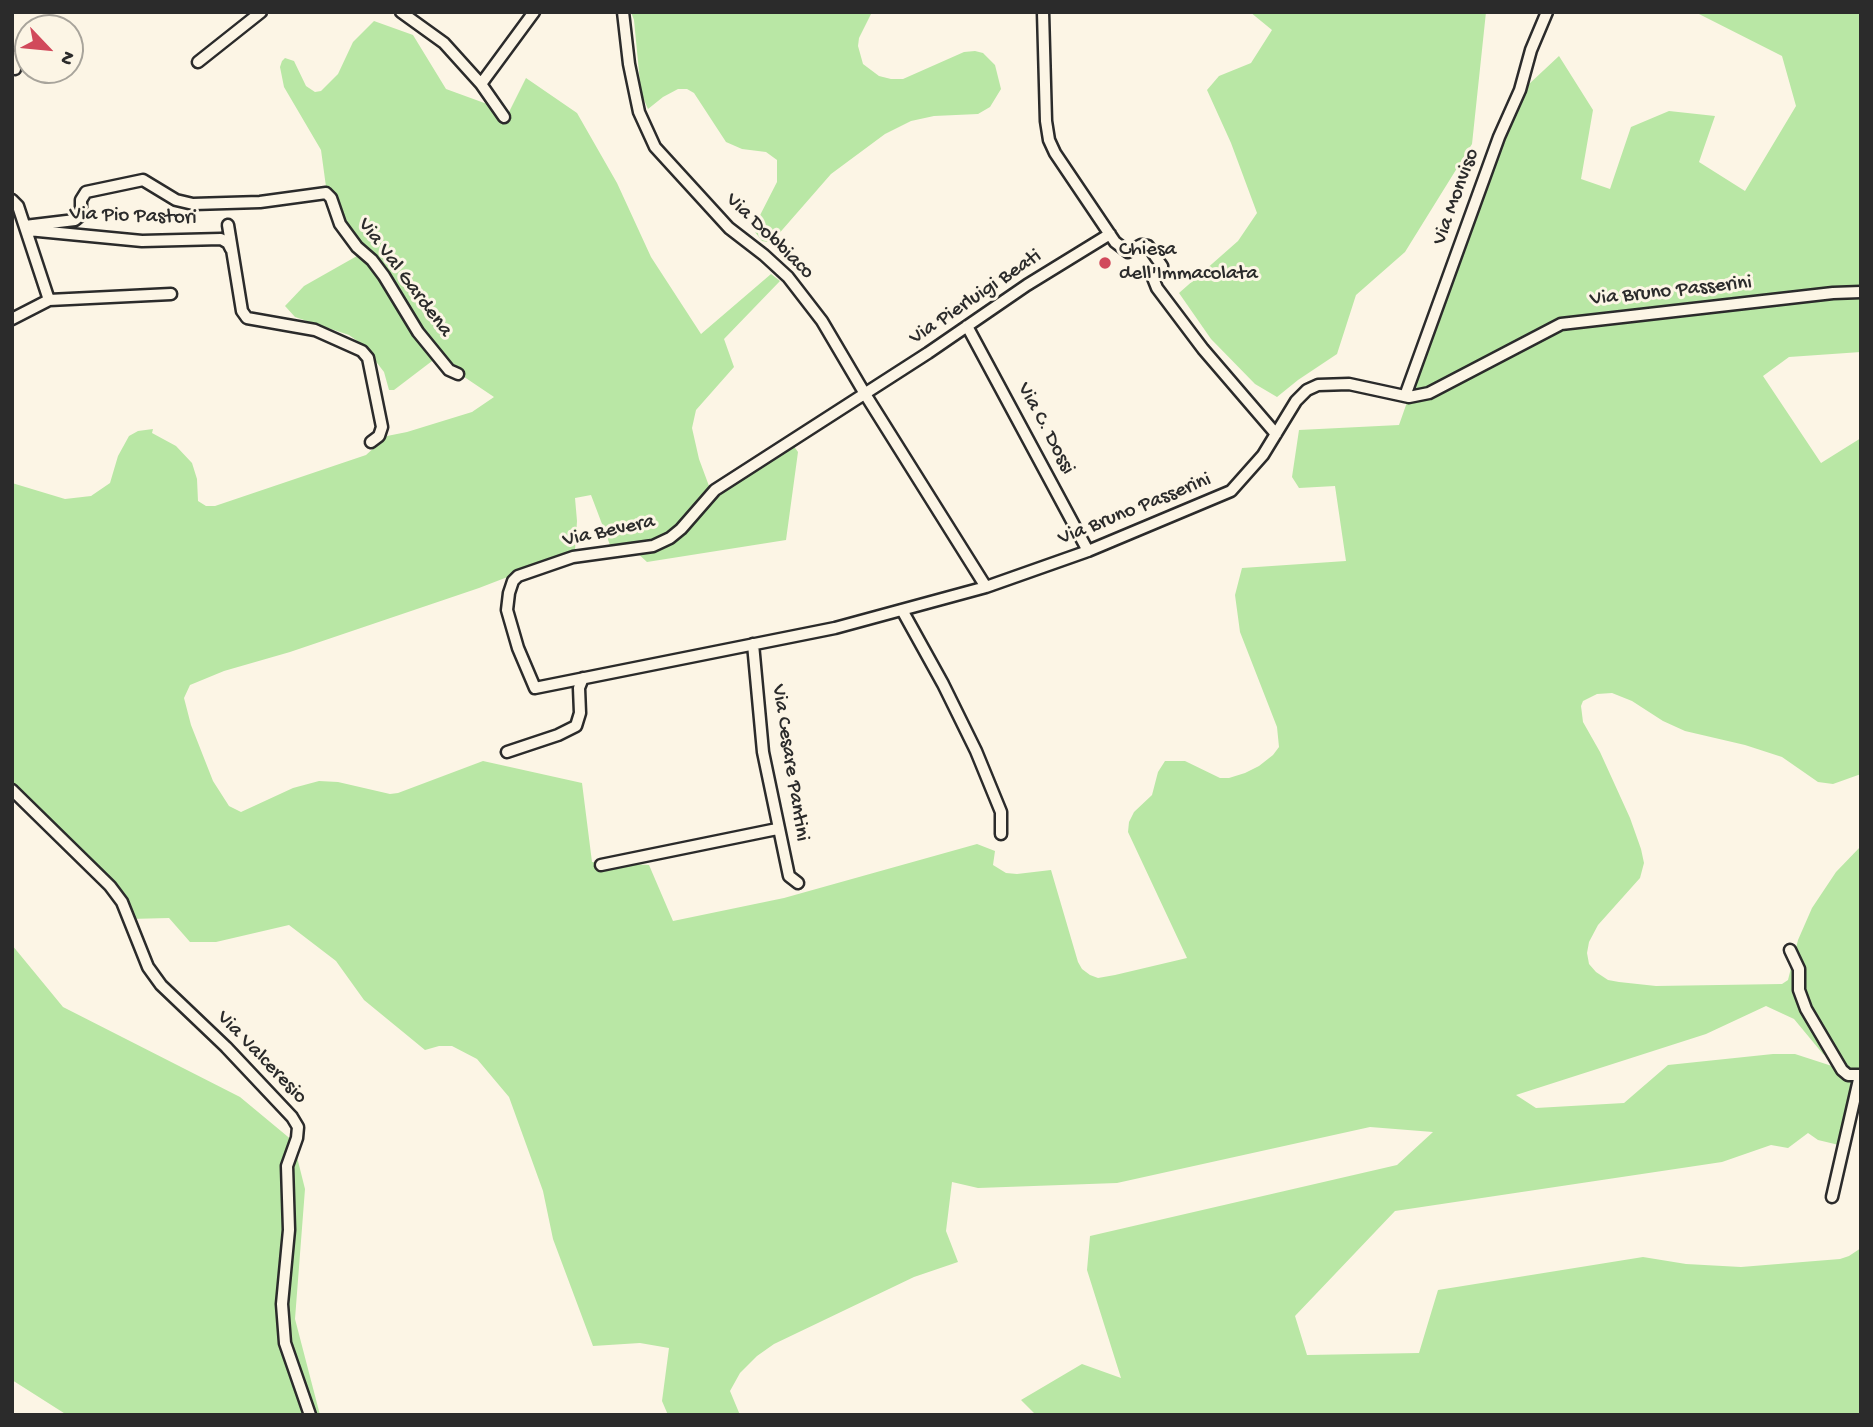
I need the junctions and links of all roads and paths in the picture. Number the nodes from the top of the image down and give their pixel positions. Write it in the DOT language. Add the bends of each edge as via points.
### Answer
graph roads {
  1 [pos="261,12"];
  2 [pos="401,12"];
  3 [pos="534,12"];
  4 [pos="622,12"];
  5 [pos="1043,12"];
  6 [pos="1547,12"];
  7 [pos="198,62"];
  8 [pos="481,84"];
  9 [pos="504,117"];
  10 [pos="12,200"];
  11 [pos="228,225"];
  12 [pos="26,228"];
  13 [pos="1110,234"];
  14 [pos="232,249"];
  15 [pos="1861,292"];
  16 [pos="171,294"];
  17 [pos="49,300"];
  18 [pos="12,319"];
  19 [pos="967,326"];
  20 [pos="458,374"];
  21 [pos="864,394"];
  22 [pos="1405,396"];
  23 [pos="1276,435"];
  24 [pos="371,442"];
  25 [pos="1088,551"];
  26 [pos="986,587"];
  27 [pos="902,610"];
  28 [pos="752,644"];
  29 [pos="583,678"];
  30 [pos="535,688"];
  31 [pos="507,752"];
  32 [pos="12,790"];
  33 [pos="778,829"];
  34 [pos="1001,834"];
  35 [pos="601,865"];
  36 [pos="798,883"];
  37 [pos="1790,950"];
  38 [pos="1861,1075"];
  39 [pos="1832,1197"];
  40 [pos="310,1415"];
  1 -- 7 [label="street"];
  2 -- 8 [label="street" via="444,43"];
  3 -- 8 [label="street"];
  4 -- 21 [label="street, Via Dobbiaco" via="639,112 655,147 729,228 788,278 822,321"];
  5 -- 13 [label="street" via="1049,140"];
  6 -- 22 [label="street, Via Monviso"];
  8 -- 9 [label="street"];
  10 -- 12 [label="street"];
  11 -- 14 [label="street, Via Pio Pastori"];
  12 -- 14 [label="street, Via Pio Pastori" via="142,241 221,239"];
  12 -- 17 [label="street"];
  12 -- 20 [label="street, Via Val Gardena" via="75,220 81,215 86,192 143,180 176,200 193,204 260,202 326,193 340,224 384,276 418,332 449,370"];
  13 -- 19 [label="street, Via Pierluigi Beati"];
  13 -- 23 [label="street" via="1128,252 1147,246 1162,266 1153,278 1157,288"];
  14 -- 24 [label="street, Via Pio Pastori" via="247,318 315,330 368,358 382,428"];
  15 -- 22 [label="street, Via Bruno Passerini" via="1561,324 1429,393"];
  16 -- 17 [label="street"];
  17 -- 18 [label="street"];
  19 -- 21 [label="street, Via Pierluigi Beati"];
  19 -- 25 [label="street, Via C. Dossi"];
  21 -- 26 [label="street, Via Dobbiaco"];
  21 -- 30 [label="street, Via Bevera" via="715,490 670,538 653,546 573,557 518,576 507,610"];
  22 -- 23 [label="street, Via Bruno Passerini" via="1349,384 1318,385 1296,401"];
  23 -- 25 [label="street, Via Bruno Passerini" via="1231,491"];
  25 -- 26 [label="street, Via Bruno Passerini"];
  26 -- 27 [label="street, Via Bruno Passerini"];
  27 -- 28 [label="street, Via Bruno Passerini"];
  27 -- 34 [label="street" via="976,751 1001,813"];
  28 -- 29 [label="street, Via Bruno Passerini"];
  28 -- 33 [label="street, Via Cesare Pantini" via="763,752"];
  29 -- 30 [label="street, Via Bruno Passerini"];
  29 -- 31 [label="street" via="576,726"];
  32 -- 40 [label="street, Via Valceresio" via="110,886 161,985 226,1046 298,1127 286,1166 289,1230 282,1304 285,1343"];
  33 -- 35 [label="street"];
  33 -- 36 [label="street, Via Cesare Pantini" via="789,876"];
  37 -- 38 [label="street" via="1799,969 1799,990 1806,1010 1842,1070"];
  38 -- 39 [label="street"];
}
